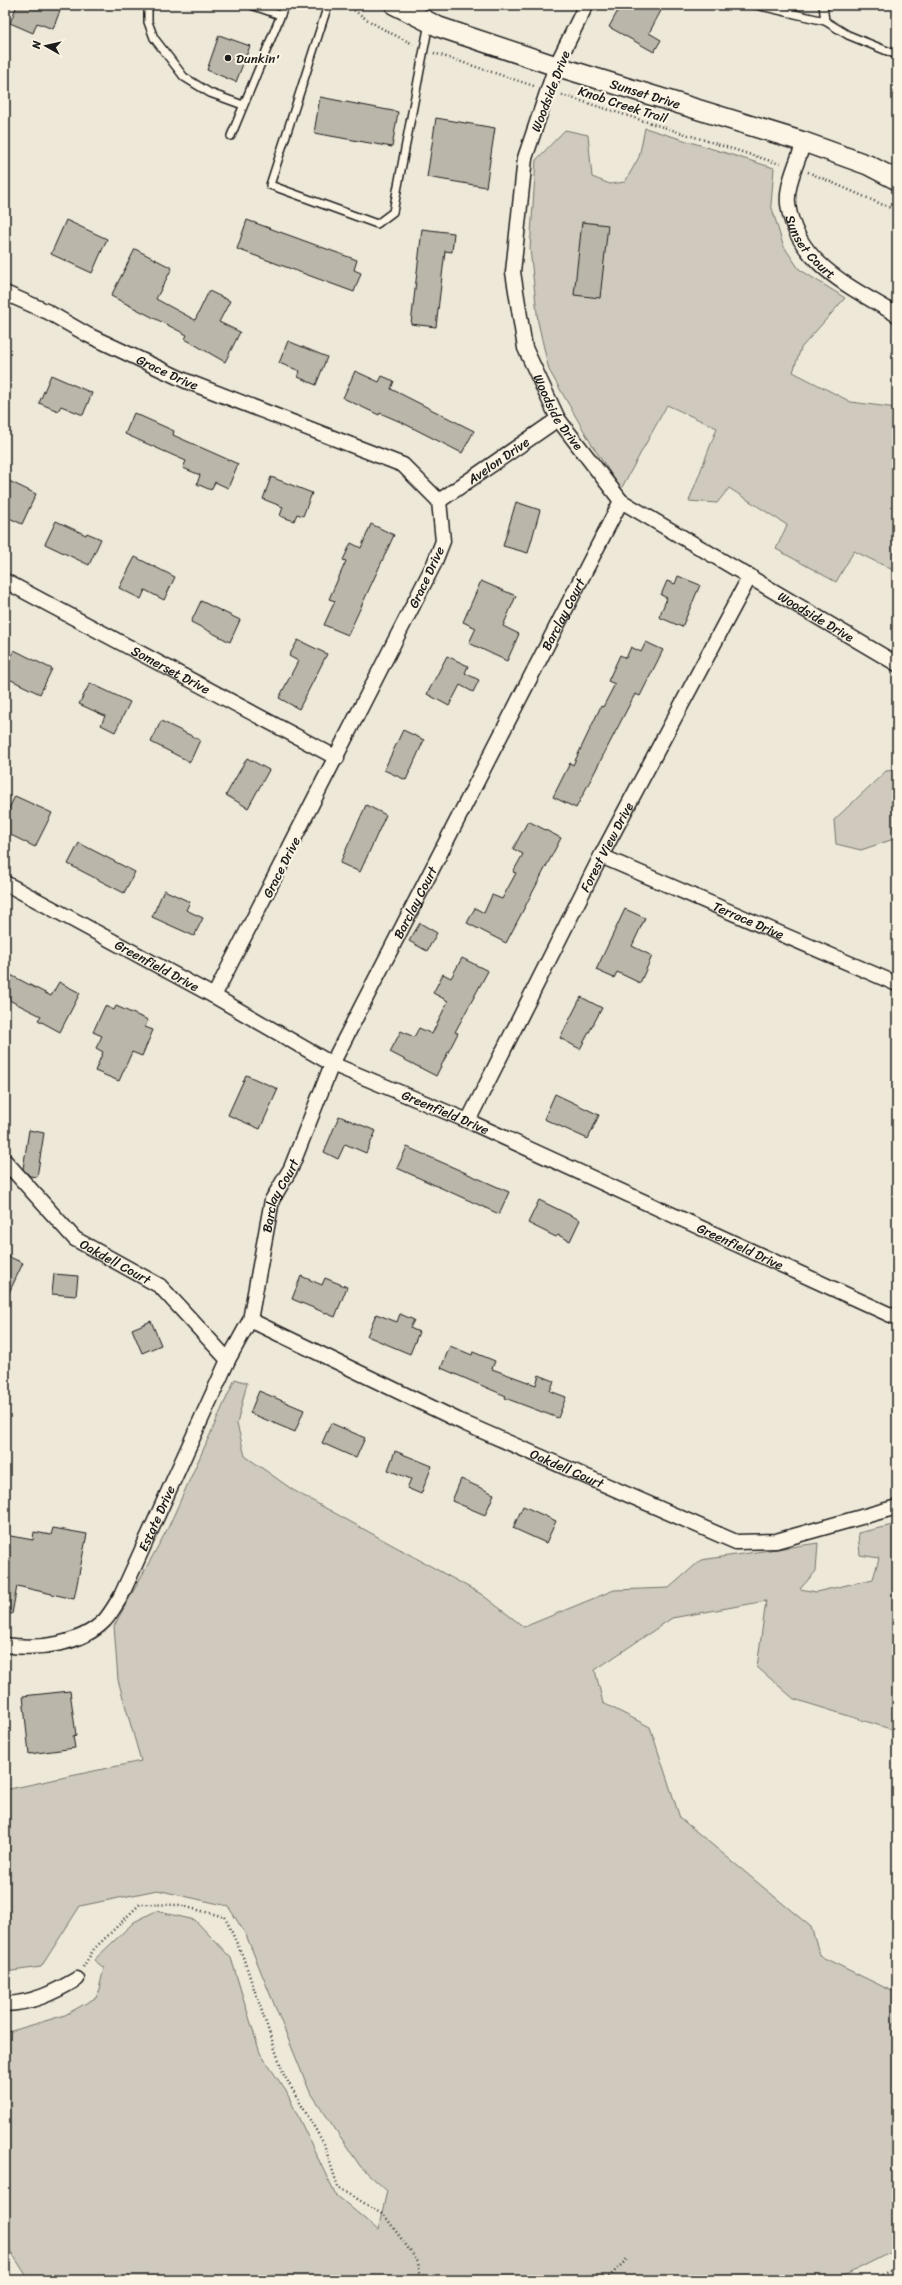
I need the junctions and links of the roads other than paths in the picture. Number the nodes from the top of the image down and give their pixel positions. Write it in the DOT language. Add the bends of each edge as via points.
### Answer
graph roads {
  1 [pos="148,5"];
  2 [pos="251,5"];
  3 [pos="285,5"];
  4 [pos="328,5"];
  5 [pos="395,5"];
  6 [pos="586,5"];
  7 [pos="756,5"];
  8 [pos="823,5"];
  9 [pos="280,15"];
  10 [pos="825,21"];
  11 [pos="429,22"];
  12 [pos="897,55"];
  13 [pos="556,66"];
  14 [pos="243,104"];
  15 [pos="230,136"];
  16 [pos="804,142"];
  17 [pos="897,180"];
  18 [pos="5,293"];
  19 [pos="897,315"];
  20 [pos="558,419"];
  21 [pos="621,500"];
  22 [pos="439,501"];
  23 [pos="750,576"];
  24 [pos="5,581"];
  25 [pos="897,664"];
  26 [pos="337,758"];
  27 [pos="601,856"];
  28 [pos="5,883"];
  29 [pos="897,984"];
  30 [pos="214,996"];
  31 [pos="332,1064"];
  32 [pos="468,1121"];
  33 [pos="5,1161"];
  34 [pos="897,1318"];
  35 [pos="250,1320"];
  36 [pos="228,1360"];
  37 [pos="897,1507"];
  38 [pos="5,1645"];
  39 [pos="77,1979"];
  40 [pos="5,2004"];
  1 -- 14 [label="lane" via="148,22 154,38 184,77 210,93"];
  2 -- 9 [label="lane"];
  3 -- 9 [label="lane"];
  4 -- 11 [label="lane" via="270,185 377,224 393,212"];
  5 -- 11 [label="main road, Sunset Drive"];
  6 -- 13 [label="street, Woodside Drive"];
  7 -- 10 [label="lane"];
  8 -- 10 [label="lane"];
  9 -- 14 [label="lane"];
  10 -- 12 [label="lane"];
  11 -- 13 [label="main road, Sunset Drive"];
  13 -- 16 [label="main road, Sunset Drive"];
  13 -- 20 [label="street, Woodside Drive" via="525,158 513,272 525,348"];
  14 -- 15 [label="lane"];
  16 -- 17 [label="main road, Sunset Drive" via="868,165"];
  16 -- 19 [label="street, Sunset Court" via="795,168 788,203 806,249 826,272"];
  18 -- 22 [label="street, Grace Drive" via="186,381 403,465"];
  20 -- 21 [label="street, Woodside Drive"];
  20 -- 22 [label="street, Avelon Drive"];
  21 -- 23 [label="street, Woodside Drive"];
  21 -- 31 [label="street, Barclay Court"];
  22 -- 26 [label="street, Grace Drive" via="443,541 434,564"];
  23 -- 25 [label="street, Woodside Drive"];
  23 -- 27 [label="street, Forest View Drive"];
  24 -- 26 [label="street, Somerset Drive"];
  26 -- 30 [label="street, Grace Drive"];
  27 -- 29 [label="street, Terrace Drive"];
  27 -- 32 [label="street, Forest View Drive"];
  28 -- 30 [label="street, Greenfield Drive"];
  30 -- 31 [label="street, Greenfield Drive"];
  31 -- 32 [label="street, Greenfield Drive"];
  31 -- 35 [label="street, Barclay Court" via="290,1168 272,1200"];
  32 -- 34 [label="street, Greenfield Drive"];
  33 -- 36 [label="street, Oakdell Court" via="75,1239 160,1286"];
  35 -- 36 [label="street, Estate Drive"];
  35 -- 37 [label="street, Oakdell Court" via="466,1424 736,1542 776,1541"];
  36 -- 38 [label="street, Estate Drive" via="135,1569 105,1620 84,1634 60,1643 35,1647"];
  39 -- 40 [label="street" via="44,1997 28,2002"];
}
